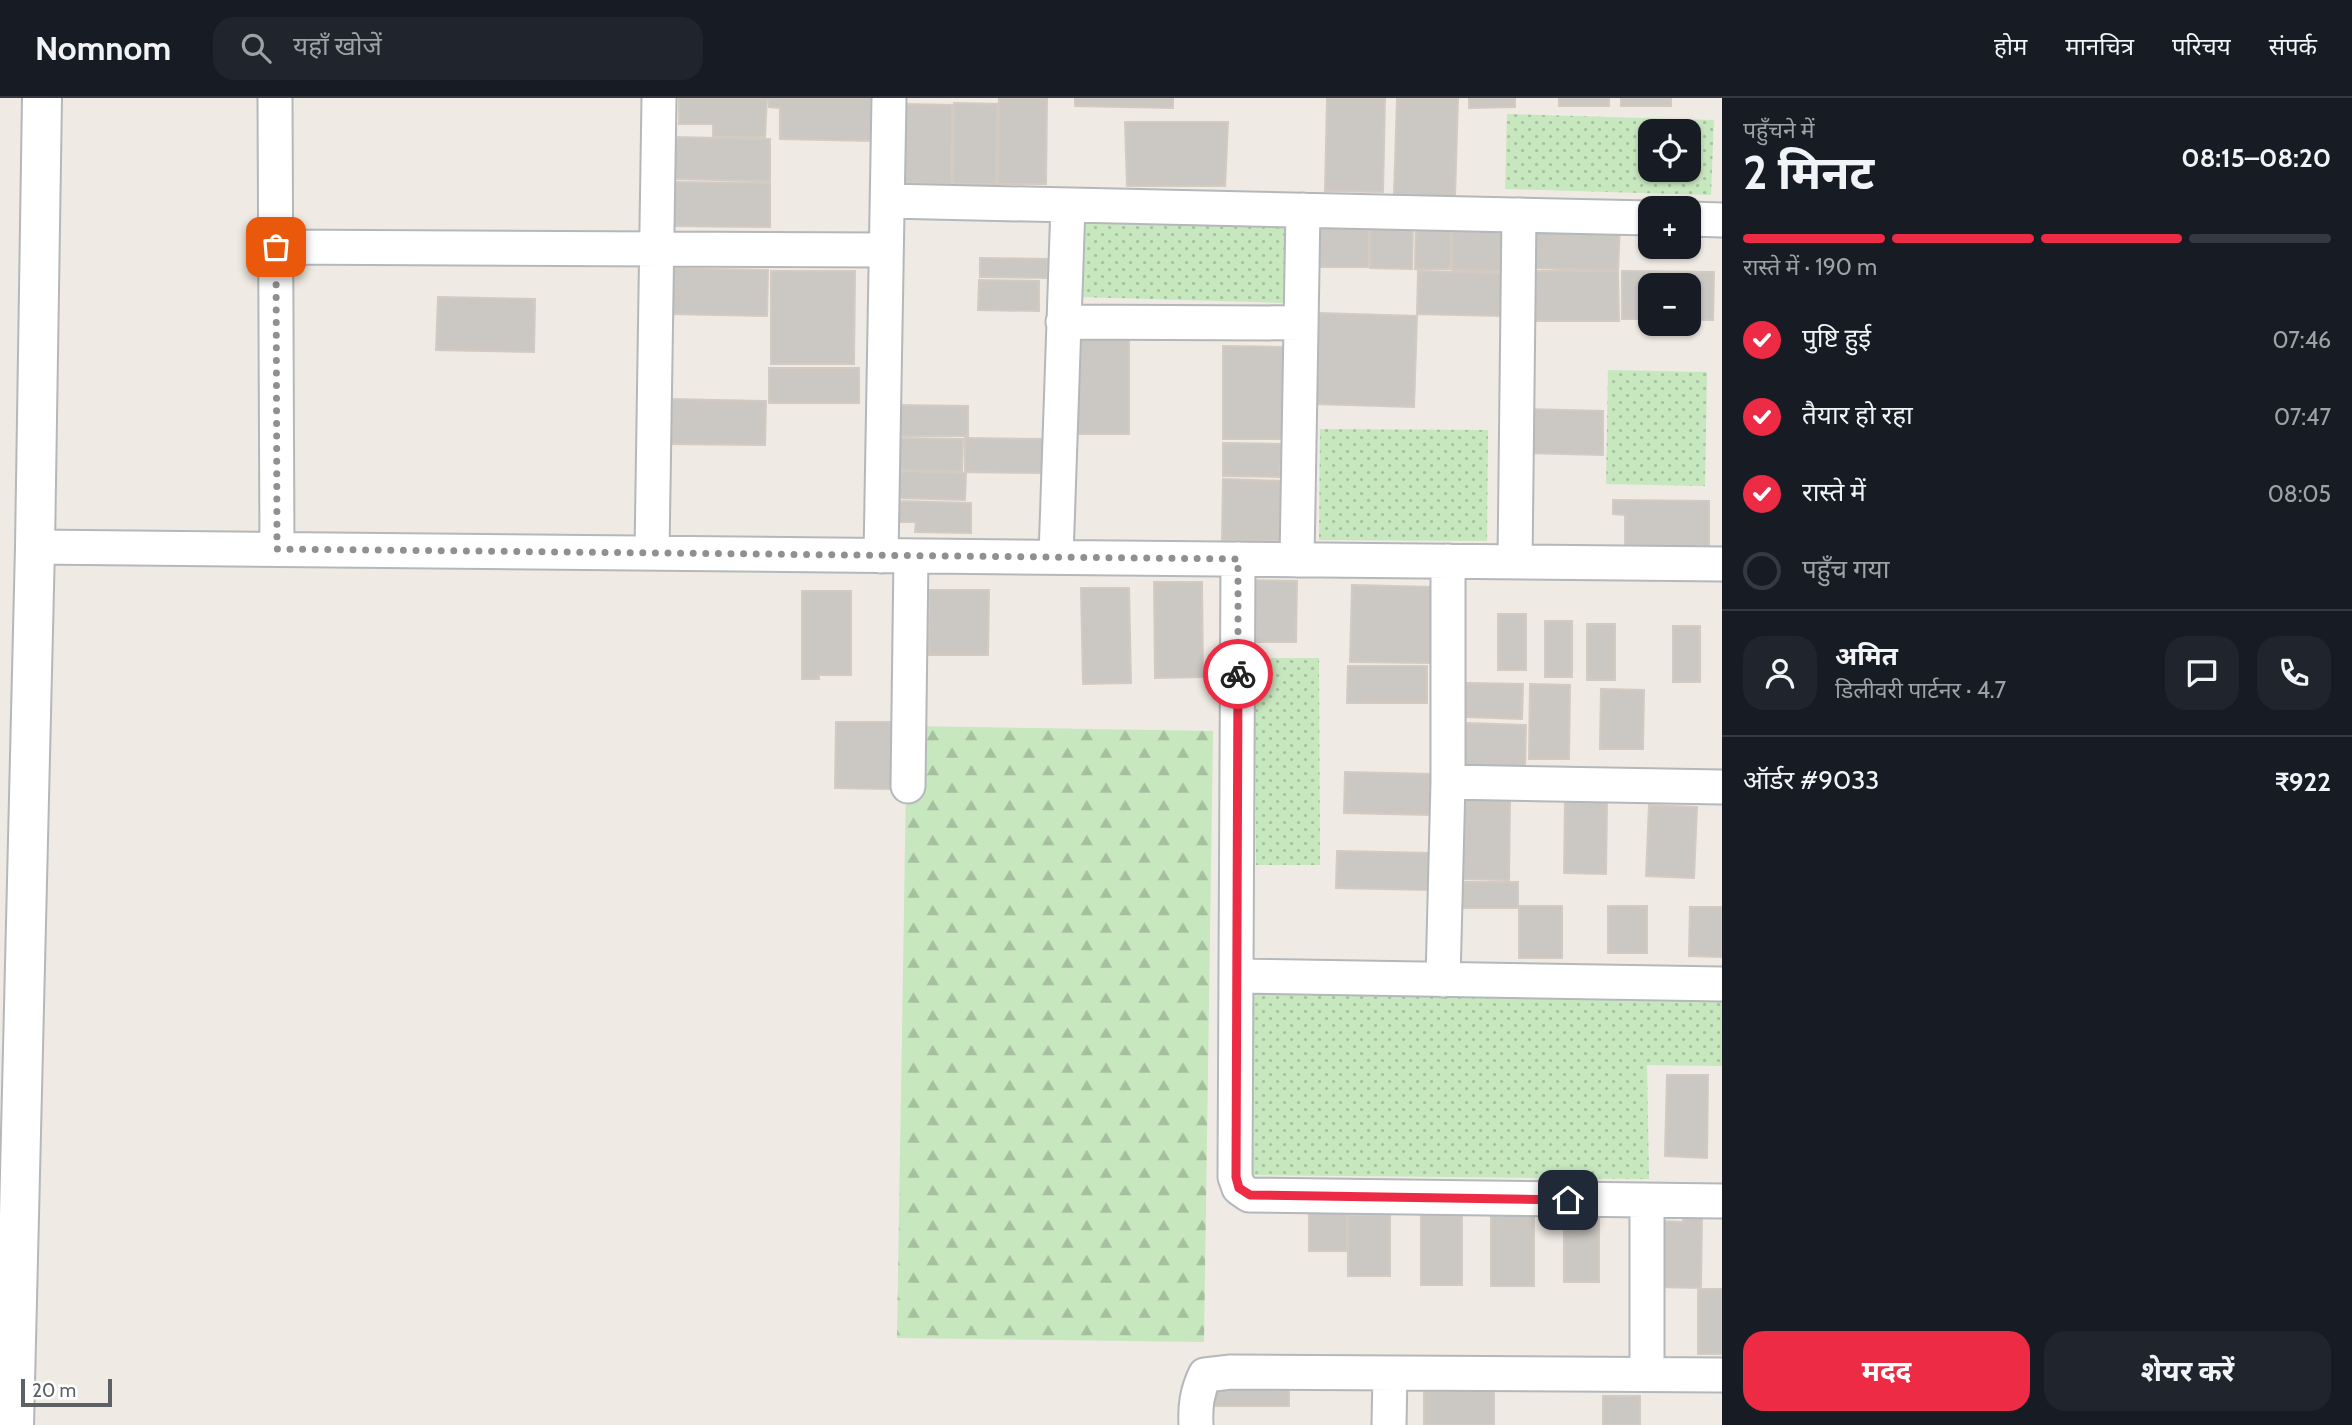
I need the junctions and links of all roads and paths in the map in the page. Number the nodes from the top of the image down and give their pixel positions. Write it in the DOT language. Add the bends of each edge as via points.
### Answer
graph roads {
  1 [pos="43,98"];
  2 [pos="275,98"];
  3 [pos="659,98"];
  4 [pos="889,98"];
  5 [pos="888,201"];
  6 [pos="1068,205"];
  7 [pos="1303,210"];
  8 [pos="1518,215"];
  9 [pos="1638,218"];
  10 [pos="1701,219"];
  11 [pos="1722,220"];
  12 [pos="276,247"];
  13 [pos="656,249"];
  14 [pos="886,250"];
  15 [pos="1063,322"];
  16 [pos="1301,323"];
  17 [pos="35,547"];
  18 [pos="277,549"];
  19 [pos="652,553"];
  20 [pos="896,556"];
  21 [pos="1056,557"];
  22 [pos="1238,559"];
  23 [pos="1297,560"];
  24 [pos="1448,561"];
  25 [pos="1515,562"];
  26 [pos="1722,564"];
  27 [pos="1448,782"];
  28 [pos="908,786"];
  29 [pos="1722,787"];
  30 [pos="1236,976"];
  31 [pos="1443,980"];
  32 [pos="1722,984"];
  33 [pos="1647,1201"];
  34 [pos="1722,1201"];
  35 [pos="1390,1373"];
  36 [pos="1647,1374"];
  37 [pos="1722,1375"];
  38 [pos="14,1425"];
  39 [pos="1195,1425"];
  40 [pos="1389,1425"];
  1 -- 17 [label="street"];
  2 -- 12 [label="street"];
  3 -- 13 [label="street"];
  4 -- 5 [label="street"];
  5 -- 6 [label="street"];
  5 -- 14 [label="street"];
  6 -- 7 [label="street"];
  6 -- 15 [label="street"];
  7 -- 8 [label="street"];
  7 -- 16 [label="street"];
  8 -- 9 [label="street"];
  8 -- 25 [label="street"];
  10 -- 11 [label="street"];
  12 -- 13 [label="street"];
  12 -- 18 [label="street"];
  13 -- 14 [label="street"];
  13 -- 19 [label="street"];
  14 -- 20 [label="street"];
  15 -- 16 [label="street"];
  15 -- 21 [label="street"];
  16 -- 23 [label="street"];
  17 -- 18 [label="street"];
  17 -- 38 [label="street"];
  18 -- 19 [label="street"];
  19 -- 20 [label="street"];
  20 -- 21 [label="street"];
  20 -- 28 [label="street"];
  21 -- 22 [label="street"];
  22 -- 23 [label="street"];
  22 -- 30 [label="street"];
  23 -- 24 [label="street"];
  24 -- 25 [label="street"];
  24 -- 27 [label="street"];
  25 -- 26 [label="street"];
  27 -- 29 [label="street"];
  27 -- 31 [label="street"];
  30 -- 31 [label="street"];
  30 -- 33 [label="street" via="1236,1177 1239,1188 1250,1195"];
  31 -- 32 [label="street"];
  33 -- 34 [label="street"];
  33 -- 36 [label="street"];
  35 -- 36 [label="street"];
  35 -- 39 [label="street" via="1205,1374 1195,1402"];
  35 -- 40 [label="street"];
  36 -- 37 [label="street"];
}
